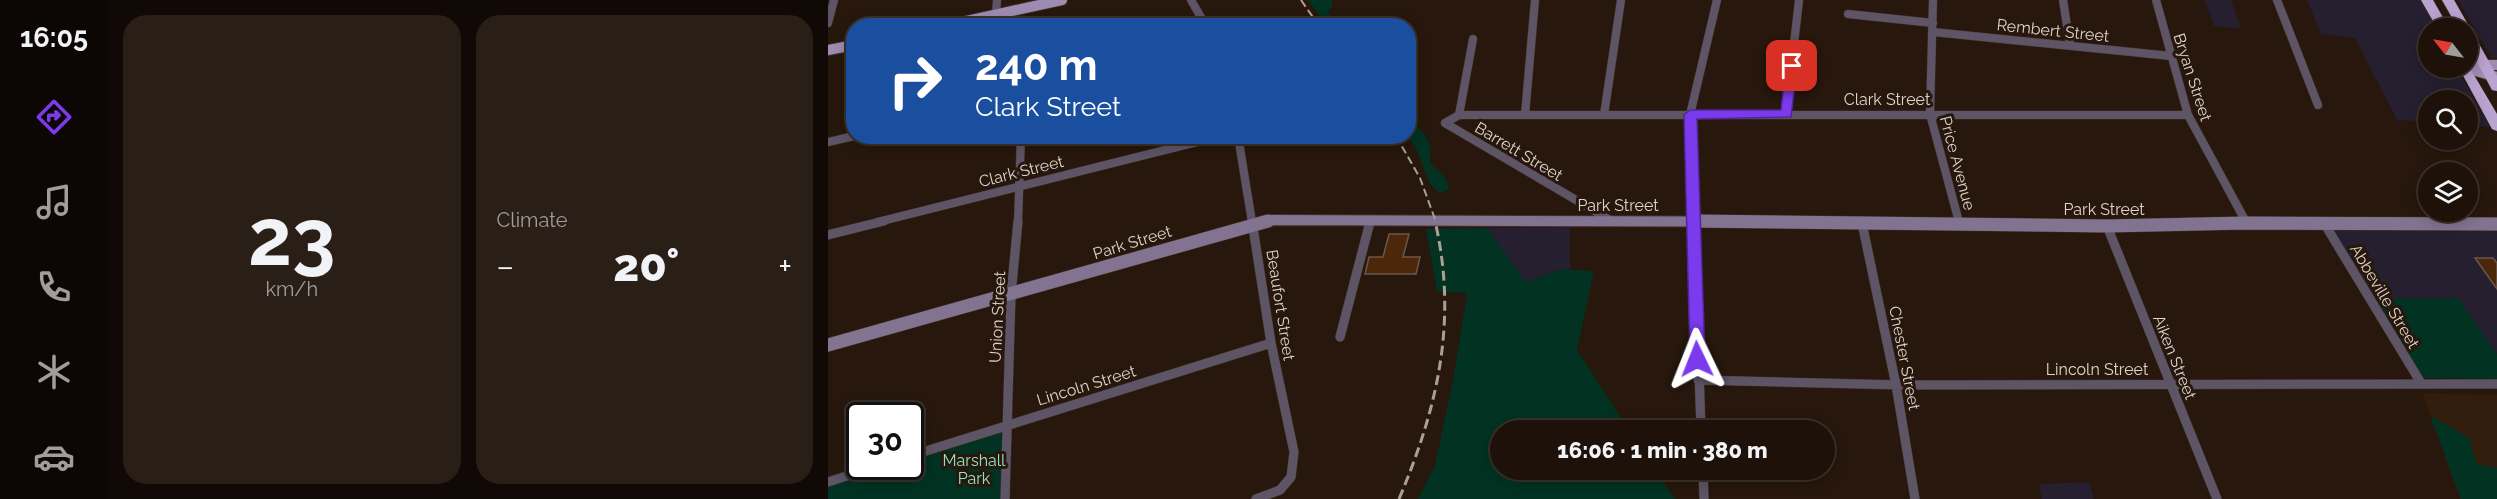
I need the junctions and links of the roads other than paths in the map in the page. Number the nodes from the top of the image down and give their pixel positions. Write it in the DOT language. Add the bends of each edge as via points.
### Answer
graph roads {
  1 [pos="834,0"];
  2 [pos="997,0"];
  3 [pos="1062,0"];
  4 [pos="1191,0"];
  5 [pos="1535,0"];
  6 [pos="1621,0"];
  7 [pos="1717,0"];
  8 [pos="1799,0"];
  9 [pos="1933,0"];
  10 [pos="2063,0"];
  11 [pos="2156,0"];
  12 [pos="2277,0"];
  13 [pos="2427,0"];
  14 [pos="2448,0"];
  15 [pos="996,14"];
  16 [pos="1848,14"];
  17 [pos="979,18"];
  18 [pos="997,18"];
  19 [pos="1201,18"];
  20 [pos="2437,18"];
  21 [pos="2458,18"];
  22 [pos="828,23"];
  23 [pos="1933,23"];
  24 [pos="1933,32"];
  25 [pos="1473,39"];
  26 [pos="2070,45"];
  27 [pos="846,47"];
  28 [pos="828,50"];
  29 [pos="2478,51"];
  30 [pos="2171,56"];
  31 [pos="2478,70"];
  32 [pos="2493,74"];
  33 [pos="2472,78"];
  34 [pos="2318,105"];
  35 [pos="1786,114"];
  36 [pos="1930,114"];
  37 [pos="1459,115"];
  38 [pos="1525,115"];
  39 [pos="1604,115"];
  40 [pos="1690,115"];
  41 [pos="2188,115"];
  42 [pos="1445,123"];
  43 [pos="2497,126"];
  44 [pos="846,138"];
  45 [pos="828,142"];
  46 [pos="1020,144"];
  47 [pos="1189,144"];
  48 [pos="1239,144"];
  49 [pos="1017,187"];
  50 [pos="1610,220"];
  51 [pos="1370,222"];
  52 [pos="1692,222"];
  53 [pos="1862,223"];
  54 [pos="2246,223"];
  55 [pos="1253,224"];
  56 [pos="2324,224"];
  57 [pos="2497,224"];
  58 [pos="1960,225"];
  59 [pos="2107,226"];
  60 [pos="828,235"];
  61 [pos="1011,296"];
  62 [pos="1340,337"];
  63 [pos="1271,343"];
  64 [pos="828,345"];
  65 [pos="1698,380"];
  66 [pos="2421,383"];
  67 [pos="2169,384"];
  68 [pos="2497,384"];
  69 [pos="1896,385"];
  70 [pos="1700,420"];
  71 [pos="1007,426"];
  72 [pos="924,452"];
  73 [pos="846,476"];
  74 [pos="1703,480"];
  75 [pos="828,482"];
  76 [pos="1005,499"];
  77 [pos="1256,499"];
  78 [pos="1704,499"];
  79 [pos="1914,499"];
  80 [pos="2217,499"];
  1 -- 22 [label="street"];
  2 -- 15 [label="street"];
  3 -- 15 [label="main road"];
  4 -- 19 [label="street"];
  5 -- 38 [label="street"];
  6 -- 39 [label="street"];
  7 -- 40 [label="street"];
  8 -- 35 [label="street"];
  9 -- 23 [label="street, Price Avenue"];
  10 -- 26 [label="street"];
  11 -- 30 [label="street, Bryan Street"];
  12 -- 34 [label="street"];
  13 -- 20 [label="highway"];
  14 -- 21 [label="highway"];
  15 -- 17 [label="main road"];
  15 -- 18 [label="street"];
  16 -- 23 [label="street"];
  23 -- 24 [label="street, Price Avenue"];
  24 -- 26 [label="street, Rembert Street"];
  24 -- 36 [label="street, Price Avenue"];
  25 -- 37 [label="street"];
  26 -- 30 [label="street, Rembert Street"];
  27 -- 28 [label="main road"];
  29 -- 32 [label="highway"];
  30 -- 41 [label="street, Bryan Street"];
  31 -- 32 [label="main road"];
  33 -- 43 [label="highway"];
  35 -- 36 [label="street, Clark Street"];
  35 -- 40 [label="street, Clark Street"];
  36 -- 41 [label="street, Clark Street"];
  36 -- 58 [label="street, Price Avenue"];
  37 -- 38 [label="street, Clark Street"];
  37 -- 42 [label="street, Clark Street"];
  38 -- 39 [label="street, Clark Street"];
  39 -- 40 [label="street, Clark Street"];
  40 -- 52 [label="street"];
  41 -- 54 [label="street, Bryan Street"];
  42 -- 50 [label="street, Barrett Street"];
  44 -- 45 [label="street"];
  46 -- 49 [label="street, Union Street"];
  47 -- 49 [label="street, Clark Street"];
  48 -- 55 [label="street, Beaufort Street"];
  49 -- 60 [label="street, Clark Street"];
  49 -- 61 [label="street, Union Street"];
  50 -- 51 [label="street, Park Street"];
  50 -- 52 [label="street, Park Street"];
  51 -- 55 [label="street, Park Street" via="1273,220"];
  51 -- 62 [label="street"];
  52 -- 53 [label="street, Park Street"];
  52 -- 65 [label="street"];
  53 -- 58 [label="street, Park Street"];
  53 -- 69 [label="street, Chester Street"];
  54 -- 56 [label="street, Park Street"];
  54 -- 59 [label="street, Park Street"];
  55 -- 61 [label="street, Park Street"];
  55 -- 63 [label="street, Beaufort Street"];
  56 -- 57 [label="street, Park Street"];
  56 -- 66 [label="street, Abbeville Street"];
  58 -- 59 [label="street, Park Street"];
  59 -- 67 [label="street, Aiken Street"];
  61 -- 64 [label="street, Park Street"];
  61 -- 71 [label="street, Union Street"];
  63 -- 71 [label="street, Lincoln Street"];
  63 -- 77 [label="street, Beaufort Street" via="1294,452 1292,477 1280,490"];
  65 -- 69 [label="street, Lincoln Street"];
  65 -- 70 [label="street"];
  66 -- 67 [label="street, Lincoln Street"];
  66 -- 68 [label="street, Lincoln Street"];
  67 -- 69 [label="street, Lincoln Street"];
  67 -- 80 [label="street, Aiken Street"];
  69 -- 79 [label="street, Chester Street"];
  71 -- 72 [label="street, Lincoln Street"];
  71 -- 76 [label="street, Union Street"];
  73 -- 75 [label="street"];
  74 -- 78 [label="street"];
}
